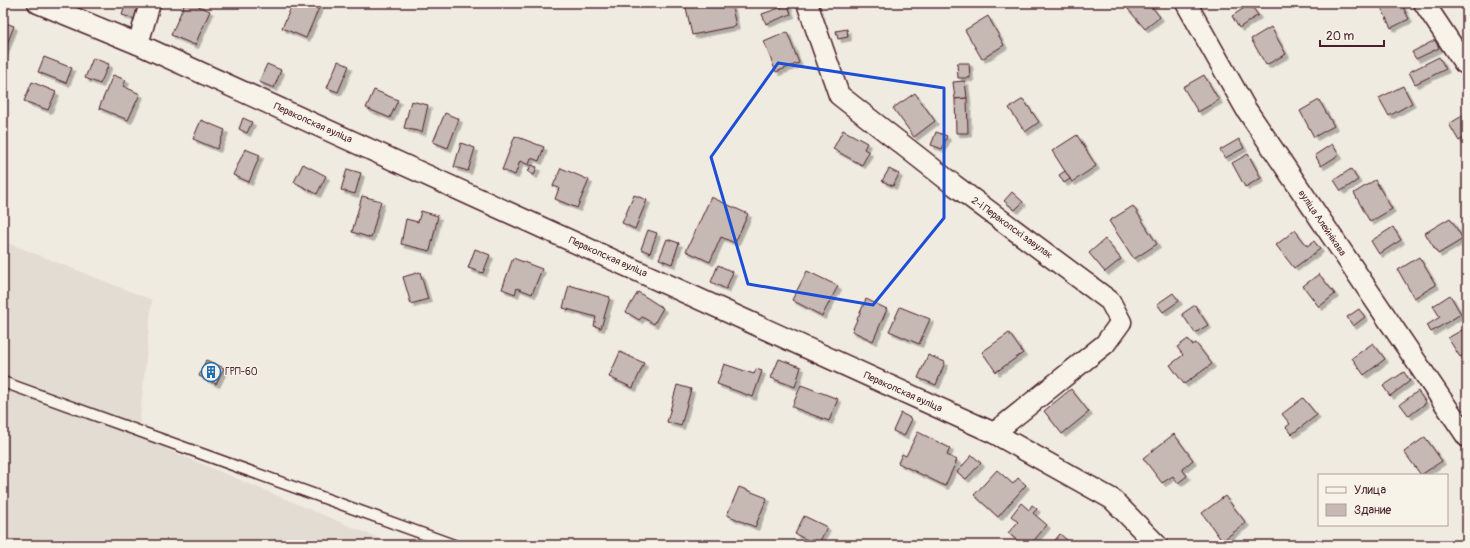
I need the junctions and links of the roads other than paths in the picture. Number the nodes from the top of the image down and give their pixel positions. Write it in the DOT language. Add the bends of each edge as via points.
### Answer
graph roads {
  1 [pos="38,3"];
  2 [pos="150,3"];
  3 [pos="807,3"];
  4 [pos="1186,3"];
  5 [pos="1424,3"];
  6 [pos="138,44"];
  7 [pos="1467,64"];
  8 [pos="3,382"];
  9 [pos="994,434"];
  10 [pos="1467,437"];
  11 [pos="454,545"];
  12 [pos="1157,545"];
  1 -- 6 [label="street, Перакопская вуліца"];
  2 -- 6 [label="street"];
  3 -- 9 [label="street, 2-і Перакопскі завулак" via="839,95 954,185 1110,301 1121,322 1105,344"];
  4 -- 10 [label="street, вуліца Алейнікава" via="1246,110"];
  5 -- 7 [label="street"];
  6 -- 9 [label="street, Перакопская вуліца"];
  8 -- 11 [label="lane"];
  9 -- 12 [label="street, Перакопская вуліца" via="1112,499"];
}
